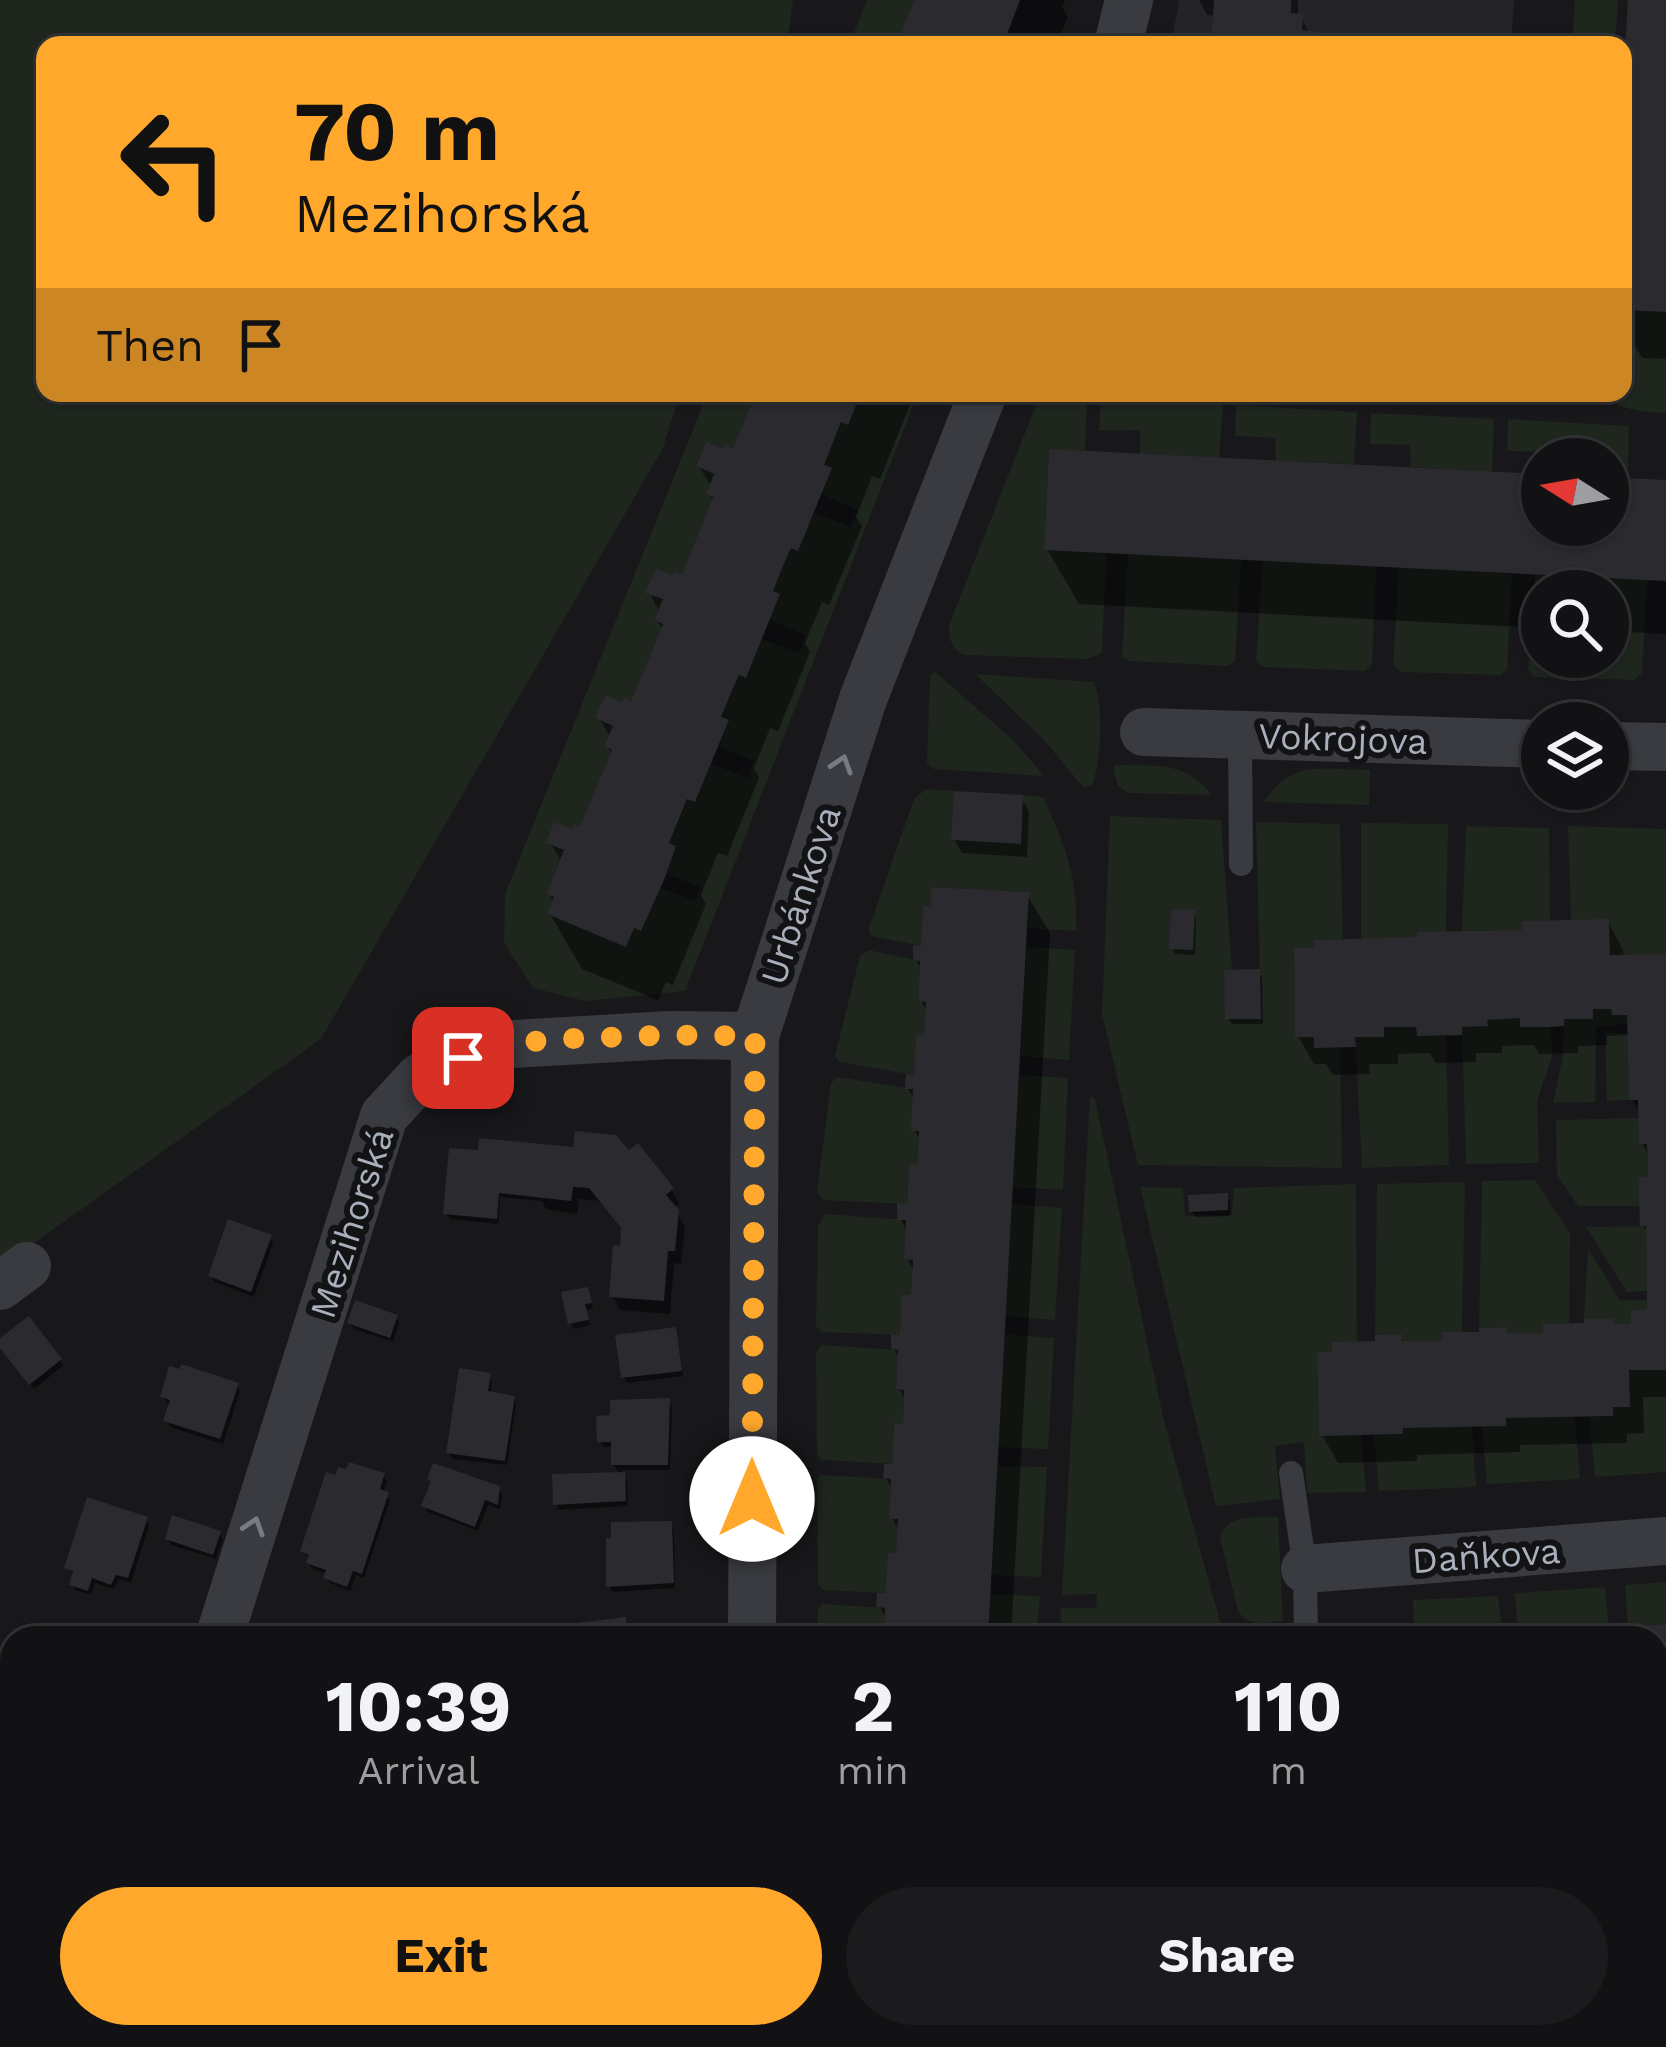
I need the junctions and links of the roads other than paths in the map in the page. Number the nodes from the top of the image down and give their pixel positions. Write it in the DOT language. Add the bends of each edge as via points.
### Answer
graph roads {
  1 [pos="1129,0"];
  2 [pos="1120,36"];
  3 [pos="979,402"];
  4 [pos="1144,732"];
  5 [pos="1240,734"];
  6 [pos="1521,743"];
  7 [pos="1629,747"];
  8 [pos="1666,748"];
  9 [pos="1241,864"];
  10 [pos="755,1036"];
  11 [pos="1291,1473"];
  12 [pos="1666,1541"];
  13 [pos="1306,1569"];
  14 [pos="223,1626"];
  15 [pos="752,1626"];
  16 [pos="1306,1626"];
  1 -- 2 [label="street"];
  10 -- 3 [label="street, Urbánkova, one-way" via="863,699"];
  4 -- 5 [label="street, Vokrojova"];
  5 -- 6 [label="street, Vokrojova"];
  5 -- 9 [label="lane"];
  7 -- 8 [label="street"];
  14 -- 10 [label="street, Mezihorská, one-way" via="384,1116 419,1077 496,1045"];
  10 -- 15 [label="street, Urbánkova"];
  11 -- 13 [label="lane"];
  12 -- 13 [label="street, Daňkova"];
  13 -- 16 [label="lane"];
}
